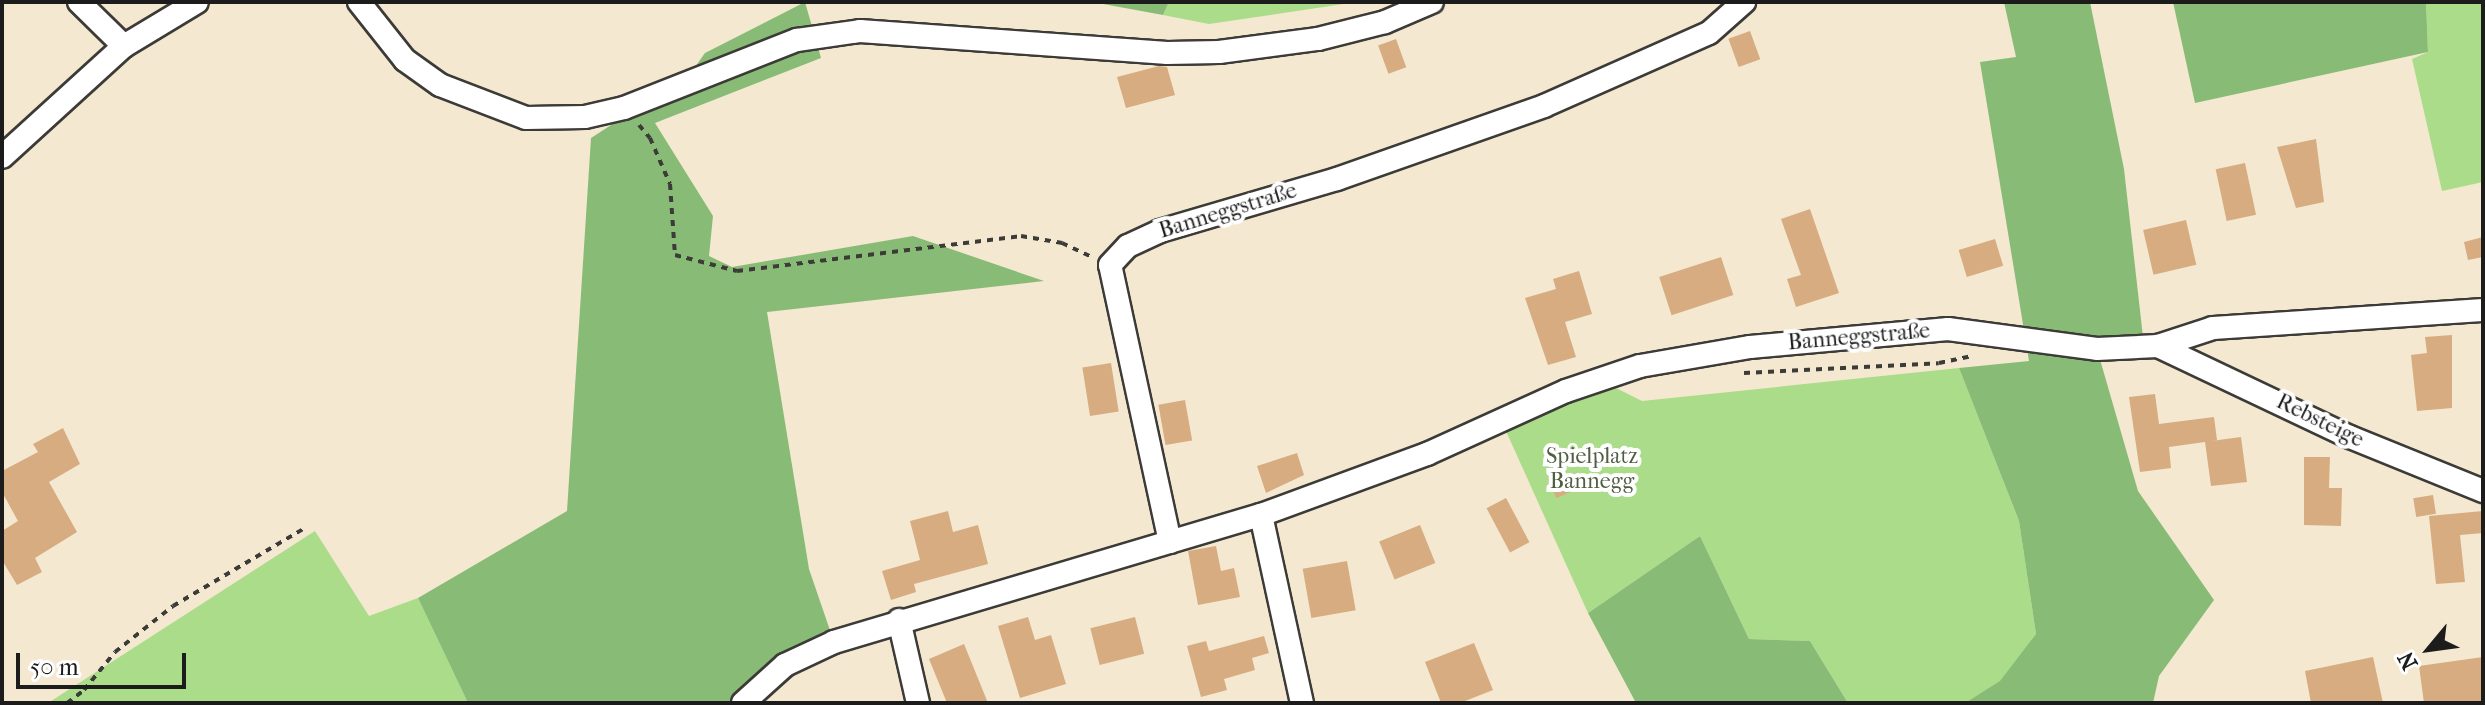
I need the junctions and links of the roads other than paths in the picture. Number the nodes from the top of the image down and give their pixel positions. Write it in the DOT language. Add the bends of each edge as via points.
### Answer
graph roads {
  1 [pos="79,2"];
  2 [pos="197,2"];
  3 [pos="359,2"];
  4 [pos="1432,2"];
  5 [pos="1744,2"];
  6 [pos="124,46"];
  7 [pos="2,157"];
  8 [pos="2483,310"];
  9 [pos="2158,346"];
  10 [pos="2483,491"];
  11 [pos="1261,515"];
  12 [pos="1170,542"];
  13 [pos="899,620"];
  14 [pos="743,703"];
  15 [pos="918,703"];
  16 [pos="1302,703"];
  1 -- 6 [label="street"];
  2 -- 6 [label="street"];
  3 -- 4 [label="street" via="405,60 440,85 526,118 585,117 624,108 797,40 860,31 1167,53 1219,52 1318,39 1385,22"];
  5 -- 12 [label="street, Banneggstraße" via="1709,33 1623,74 1337,179 1160,231 1128,246 1110,265"];
  6 -- 7 [label="street"];
  8 -- 9 [label="street, Banneggstraße" via="2213,328"];
  9 -- 10 [label="street, Rebsteige" via="2350,437"];
  9 -- 11 [label="street, Banneggstraße" via="2054,345 1948,329 1750,347 1640,366"];
  11 -- 12 [label="street, Banneggstraße"];
  11 -- 16 [label="street"];
  12 -- 13 [label="street, Banneggstraße"];
  13 -- 14 [label="street, Banneggstraße" via="785,665"];
  13 -- 15 [label="street"];
}
